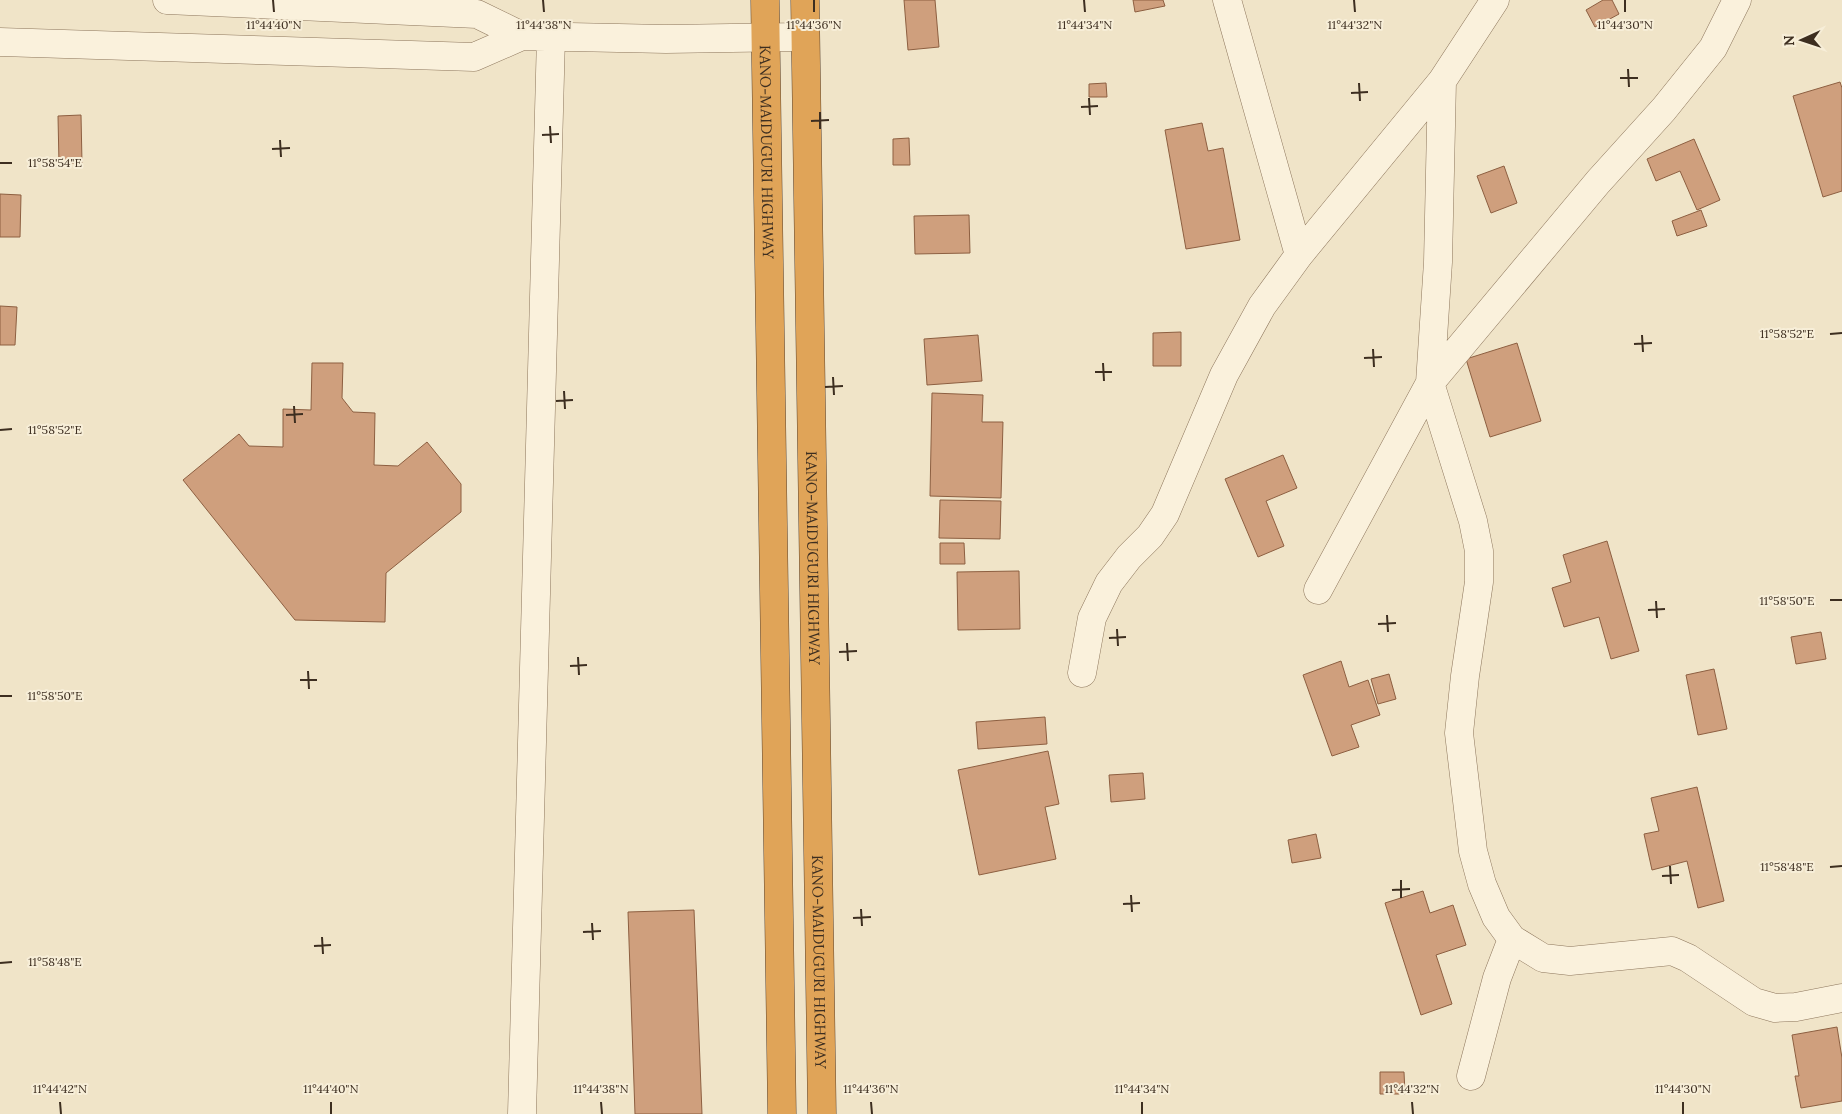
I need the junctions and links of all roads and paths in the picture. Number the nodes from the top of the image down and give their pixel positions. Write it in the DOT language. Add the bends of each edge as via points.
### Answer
graph roads {
  1 [pos="167,0"];
  2 [pos="765,0"];
  3 [pos="804,0"];
  4 [pos="1227,0"];
  5 [pos="1495,0"];
  6 [pos="1737,0"];
  7 [pos="522,36"];
  8 [pos="550,36"];
  9 [pos="766,37"];
  10 [pos="805,37"];
  11 [pos="0,42"];
  12 [pos="1442,81"];
  13 [pos="1299,255"];
  14 [pos="1430,383"];
  15 [pos="1318,590"];
  16 [pos="1082,673"];
  17 [pos="1512,939"];
  18 [pos="1842,998"];
  19 [pos="1471,1076"];
  20 [pos="522,1114"];
  21 [pos="782,1114"];
  22 [pos="822,1114"];
  1 -- 7 [label="street" via="477,14"];
  2 -- 9 [label="highway, KANO-MAIDUGURI HIGHWAY"];
  3 -- 10 [label="highway, KANO-MAIDUGURI HIGHWAY"];
  4 -- 13 [label="street"];
  5 -- 12 [label="street"];
  6 -- 14 [label="street" via="1713,48"];
  7 -- 8 [label="street"];
  7 -- 11 [label="street" via="474,57"];
  8 -- 9 [label="street"];
  8 -- 20 [label="street"];
  9 -- 10 [label="street"];
  9 -- 21 [label="highway, KANO-MAIDUGURI HIGHWAY"];
  10 -- 22 [label="highway, KANO-MAIDUGURI HIGHWAY"];
  12 -- 13 [label="street"];
  12 -- 14 [label="street" via="1438,262"];
  13 -- 16 [label="street" via="1262,306 1224,375 1165,514 1109,583 1092,618"];
  14 -- 15 [label="street"];
  14 -- 17 [label="street" via="1473,521 1479,551 1479,582 1459,733 1473,851 1496,917"];
  17 -- 18 [label="street" via="1535,954 1557,961 1672,951 1688,958 1754,1002 1775,1008"];
  17 -- 19 [label="street" via="1497,978"];
}
